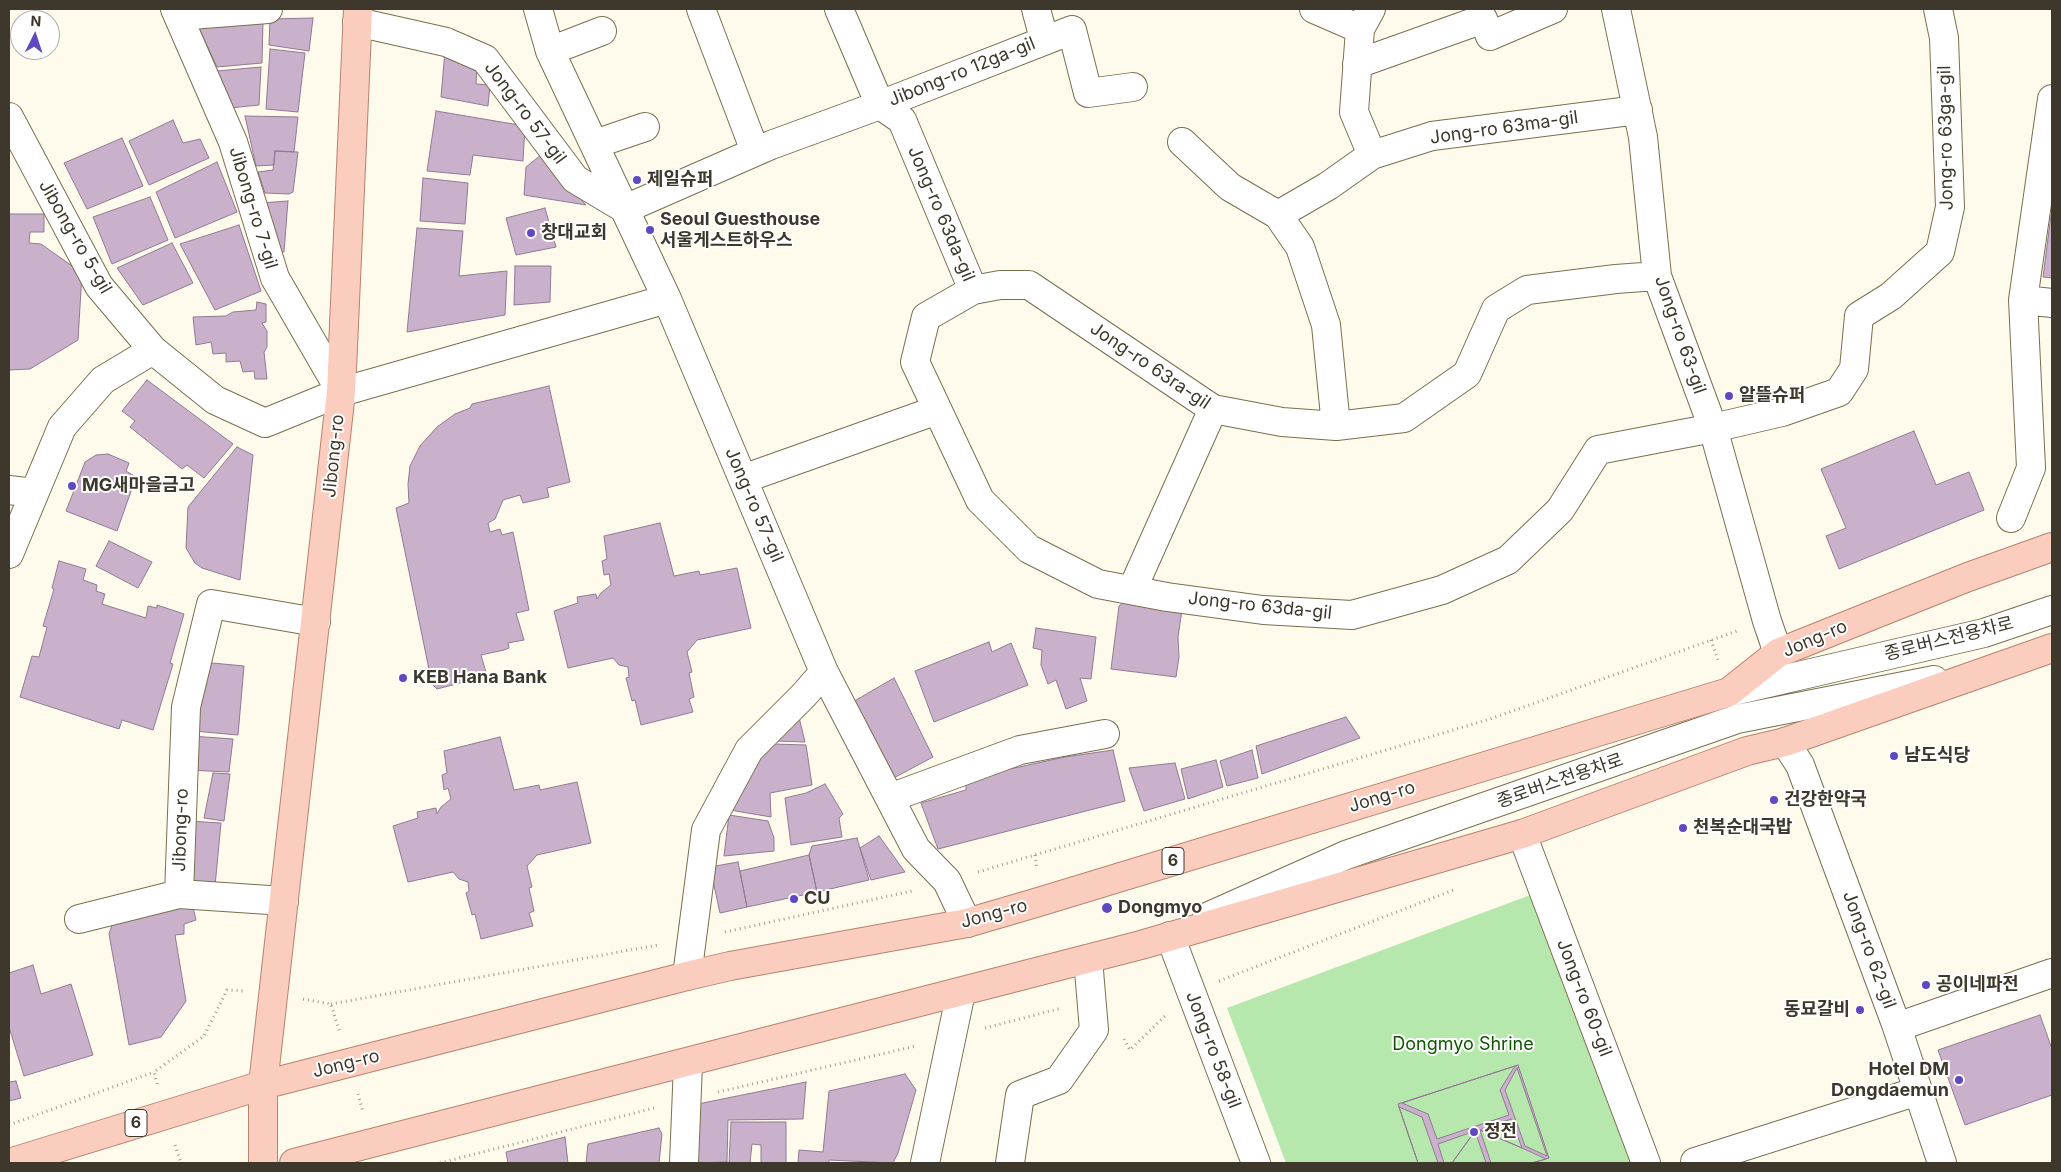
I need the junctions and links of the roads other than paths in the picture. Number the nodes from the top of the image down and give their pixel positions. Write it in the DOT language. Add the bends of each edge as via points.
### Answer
graph roads {
  1 [pos="268,9"];
  2 [pos="538,9"];
  3 [pos="701,9"];
  4 [pos="839,9"];
  5 [pos="1036,9"];
  6 [pos="1314,9"];
  7 [pos="1553,9"];
  8 [pos="1616,9"];
  9 [pos="1938,9"];
  10 [pos="177,12"];
  11 [pos="1482,14"];
  12 [pos="358,15"];
  13 [pos="1365,19"];
  14 [pos="602,31"];
  15 [pos="1044,39"];
  16 [pos="550,51"];
  17 [pos="1357,64"];
  18 [pos="1133,88"];
  19 [pos="2052,99"];
  20 [pos="880,105"];
  21 [pos="1638,110"];
  22 [pos="9,117"];
  23 [pos="645,126"];
  24 [pos="1182,142"];
  25 [pos="595,144"];
  26 [pos="756,151"];
  27 [pos="1372,155"];
  28 [pos="625,209"];
  29 [pos="1278,215"];
  30 [pos="1657,276"];
  31 [pos="973,290"];
  32 [pos="667,299"];
  33 [pos="2022,300"];
  34 [pos="2052,303"];
  35 [pos="153,350"];
  36 [pos="341,392"];
  37 [pos="1213,409"];
  38 [pos="937,410"];
  39 [pos="1336,426"];
  40 [pos="1712,428"];
  41 [pos="743,479"];
  42 [pos="21,491"];
  43 [pos="2011,518"];
  44 [pos="2052,547"];
  45 [pos="9,554"];
  46 [pos="1132,590"];
  47 [pos="2052,610"];
  48 [pos="316,622"];
  49 [pos="2052,648"];
  50 [pos="1778,653"];
  51 [pos="1995,668"];
  52 [pos="824,672"];
  53 [pos="1728,692"];
  54 [pos="1105,734"];
  55 [pos="1785,742"];
  56 [pos="890,798"];
  57 [pos="1522,834"];
  58 [pos="179,894"];
  59 [pos="284,901"];
  60 [pos="79,919"];
  61 [pos="967,923"];
  62 [pos="1170,936"];
  63 [pos="1141,945"];
  64 [pos="1088,959"];
  65 [pos="2052,973"];
  66 [pos="687,976"];
  67 [pos="961,992"];
  68 [pos="1897,1027"];
  69 [pos="688,1064"];
  70 [pos="263,1085"];
  71 [pos="1918,1091"];
  72 [pos="1695,1162"];
  73 [pos="9,1163"];
  74 [pos="263,1163"];
  75 [pos="294,1163"];
  76 [pos="684,1163"];
  77 [pos="925,1163"];
  78 [pos="1010,1163"];
  79 [pos="1256,1163"];
  80 [pos="1646,1163"];
  81 [pos="1942,1163"];
  1 -- 10 [label="street, Jibong-ro 7-gil"];
  2 -- 16 [label="street, Jong-ro 57-gil"];
  3 -- 26 [label="street"];
  4 -- 20 [label="street, Jibong-ro 12ga-gil"];
  5 -- 15 [label="street, Jibong-ro 12ga-gil"];
  6 -- 13 [label="street"];
  7 -- 11 [label="street" via="1490,36"];
  8 -- 21 [label="street, Jong-ro 63-gil"];
  9 -- 40 [label="street, Jong-ro 63ga-gil" via="1944,38 1950,207 1940,252 1891,296 1860,316 1854,369 1840,392 1782,412"];
  10 -- 36 [label="street, Jibong-ro 7-gil" via="234,142 275,278"];
  11 -- 17 [label="street"];
  12 -- 28 [label="street, Jong-ro 57-gil" via="446,42 485,59 575,179"];
  12 -- 36 [label="main road, Jibong-ro"];
  13 -- 17 [label="street"];
  14 -- 16 [label="street"];
  15 -- 18 [label="street, Jibong-ro 12ga-gil" via="1072,30 1088,94"];
  15 -- 20 [label="street, Jibong-ro 12ga-gil"];
  16 -- 25 [label="street, Jong-ro 57-gil"];
  17 -- 27 [label="street" via="1354,112"];
  19 -- 33 [label="street"];
  20 -- 26 [label="street, Jibong-ro 12ga-gil"];
  20 -- 31 [label="street, Jong-ro 63da-gil" via="902,120"];
  21 -- 27 [label="street, Jong-ro 63ma-gil" via="1432,136"];
  21 -- 30 [label="street, Jong-ro 63-gil" via="1644,137"];
  22 -- 35 [label="street, Jibong-ro 5-gil" via="98,286"];
  23 -- 25 [label="street"];
  24 -- 29 [label="street" via="1230,187"];
  25 -- 28 [label="street, Jong-ro 57-gil"];
  26 -- 28 [label="street, Jibong-ro 12ga-gil"];
  27 -- 29 [label="street, Jong-ro 63ma-gil"];
  28 -- 32 [label="street, Jong-ro 57-gil"];
  29 -- 39 [label="street" via="1300,247 1326,325"];
  30 -- 39 [label="street, Jong-ro 63ra-gil" via="1527,290 1496,310 1467,374 1404,418"];
  30 -- 40 [label="street, Jong-ro 63-gil"];
  31 -- 37 [label="street, Jong-ro 63ra-gil" via="1000,285 1029,285"];
  31 -- 38 [label="street, Jong-ro 63da-gil" via="926,317 915,362"];
  32 -- 36 [label="street, Jibong-ro 5-gil"];
  32 -- 41 [label="street, Jong-ro 57-gil"];
  33 -- 34 [label="street"];
  33 -- 43 [label="street" via="2030,468"];
  35 -- 36 [label="street, Jibong-ro 5-gil" via="215,400 265,423"];
  35 -- 42 [label="street" via="102,380 62,427"];
  36 -- 48 [label="main road, Jibong-ro"];
  37 -- 39 [label="street, Jong-ro 63ra-gil" via="1282,422"];
  37 -- 46 [label="street"];
  38 -- 41 [label="street"];
  38 -- 46 [label="street, Jong-ro 63da-gil" via="980,500 1029,549 1098,584"];
  40 -- 46 [label="street, Jong-ro 63da-gil" via="1598,450 1560,510 1508,560 1442,590 1352,615 1264,610"];
  40 -- 50 [label="street, Jong-ro 63-gil"];
  41 -- 52 [label="street, Jong-ro 57-gil"];
  42 -- 45 [label="street"];
  44 -- 50 [label="main road, Jong-ro / 6" via="1968,576"];
  47 -- 53 [label="street, 종로버스전용차로" via="1984,633"];
  48 -- 58 [label="street, Jibong-ro" via="211,604 186,707"];
  48 -- 59 [label="main road, Jibong-ro"];
  49 -- 51 [label="main road"];
  50 -- 53 [label="main road, Jong-ro / 6"];
  51 -- 55 [label="main road"];
  51 -- 63 [label="street, 종로버스전용차로" via="1737,720 1346,855"];
  52 -- 56 [label="street, Jong-ro 57-gil"];
  52 -- 66 [label="street" via="749,750 706,830"];
  53 -- 61 [label="main road, Jong-ro / 6"];
  54 -- 56 [label="street" via="1020,750"];
  55 -- 57 [label="main road" via="1747,751"];
  55 -- 68 [label="street, Jong-ro 62-gil" via="1800,765"];
  56 -- 61 [label="street, Jong-ro 57-gil" via="916,849 947,881"];
  57 -- 62 [label="main road"];
  57 -- 80 [label="street, Jong-ro 60-gil"];
  58 -- 59 [label="street, Jibong-ro"];
  58 -- 60 [label="street"];
  59 -- 70 [label="main road, Jibong-ro"];
  61 -- 66 [label="main road, Jong-ro / 6"];
  62 -- 63 [label="main road"];
  62 -- 79 [label="street, Jong-ro 58-gil"];
  63 -- 64 [label="main road"];
  64 -- 67 [label="main road"];
  64 -- 78 [label="street" via="1094,1030 1059,1080 1020,1095"];
  65 -- 68 [label="street"];
  66 -- 70 [label="main road, Jong-ro / 6"];
  67 -- 69 [label="main road"];
  67 -- 77 [label="street"];
  68 -- 71 [label="street, Jong-ro 62-gil"];
  69 -- 75 [label="main road"];
  69 -- 76 [label="street"];
  70 -- 73 [label="main road, Jong-ro / 6"];
  70 -- 74 [label="main road, Jibong-ro"];
  71 -- 72 [label="street"];
  71 -- 81 [label="street, Jong-ro 62-gil"];
}
